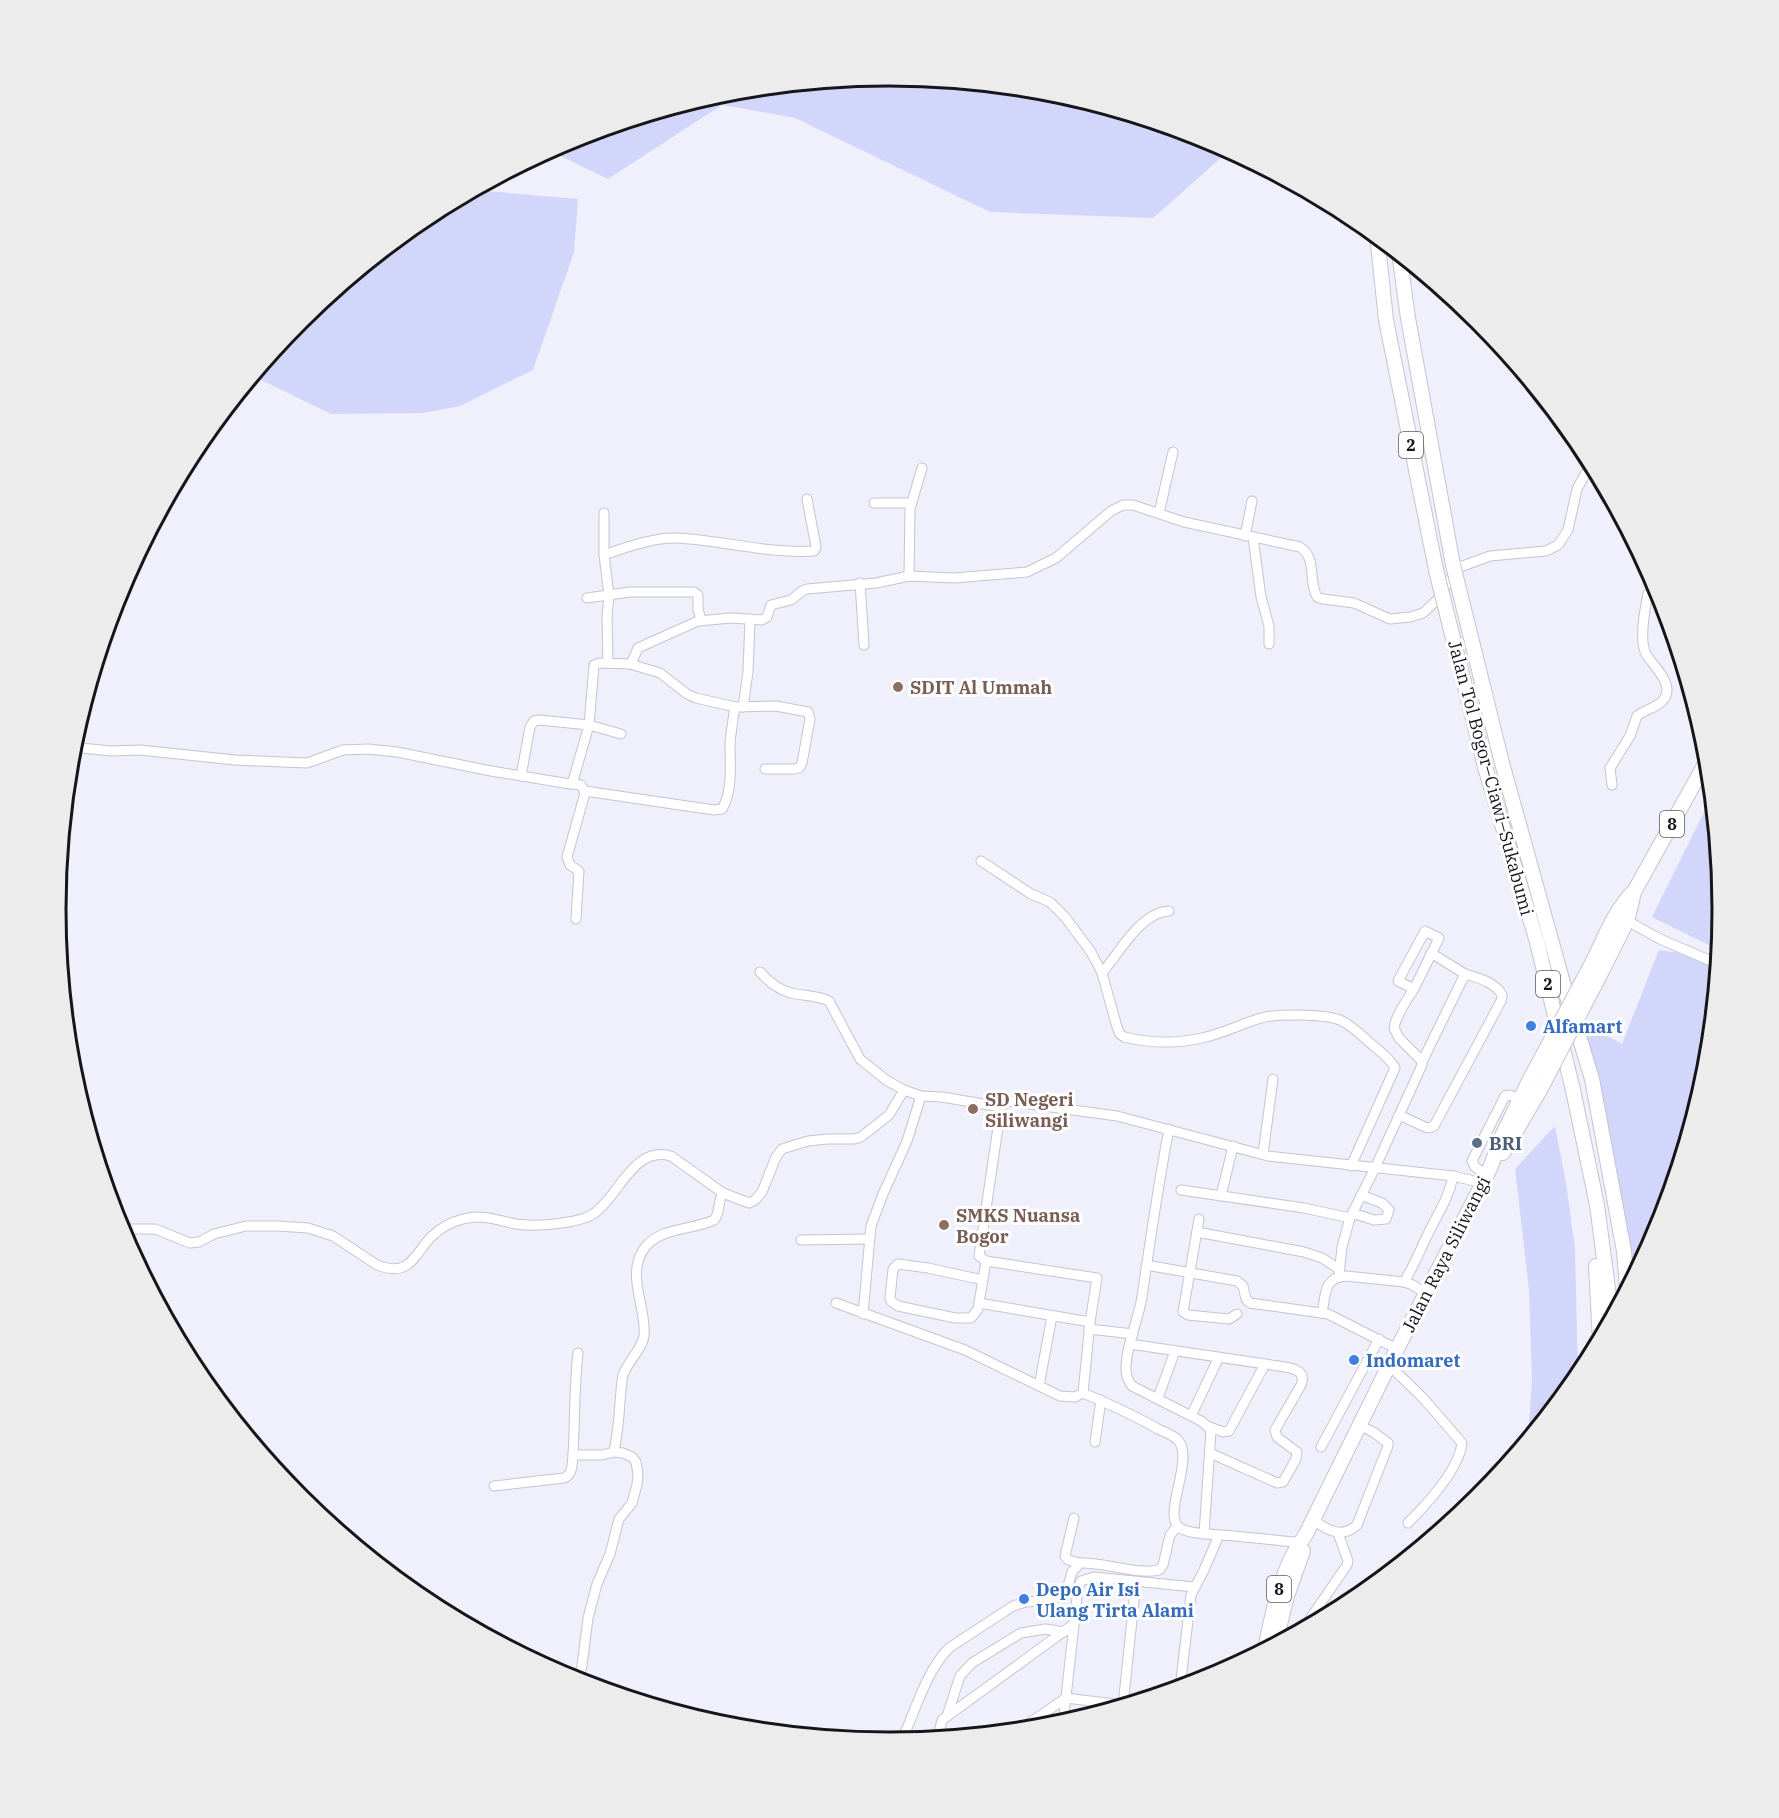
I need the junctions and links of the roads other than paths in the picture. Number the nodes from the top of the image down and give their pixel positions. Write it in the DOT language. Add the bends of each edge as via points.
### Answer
graph roads {
  1 [pos="1378,247"];
  2 [pos="1401,264"];
  3 [pos="1173,452"];
  4 [pos="922,468"];
  5 [pos="1587,471"];
  6 [pos="807,499"];
  7 [pos="1252,501"];
  8 [pos="911,502"];
  9 [pos="874,503"];
  10 [pos="604,513"];
  11 [pos="1159,513"];
  12 [pos="1249,537"];
  13 [pos="604,555"];
  14 [pos="909,576"];
  15 [pos="860,583"];
  16 [pos="1650,593"];
  17 [pos="609,595"];
  18 [pos="588,598"];
  19 [pos="750,619"];
  20 [pos="701,620"];
  21 [pos="1269,644"];
  22 [pos="864,645"];
  23 [pos="608,663"];
  24 [pos="630,664"];
  25 [pos="739,707"];
  26 [pos="589,725"];
  27 [pos="621,734"];
  28 [pos="82,748"];
  29 [pos="765,769"];
  30 [pos="1701,770"];
  31 [pos="520,776"];
  32 [pos="572,783"];
  33 [pos="1612,785"];
  34 [pos="585,791"];
  35 [pos="981,861"];
  36 [pos="1169,911"];
  37 [pos="1621,918"];
  38 [pos="576,919"];
  39 [pos="1431,953"];
  40 [pos="1711,961"];
  41 [pos="760,972"];
  42 [pos="1102,973"];
  43 [pos="1465,974"];
  44 [pos="1414,989"];
  45 [pos="1422,1062"];
  46 [pos="1273,1079"];
  47 [pos="1534,1087"];
  48 [pos="904,1090"];
  49 [pos="921,1096"];
  50 [pos="1520,1100"];
  51 [pos="1001,1107"];
  52 [pos="1399,1114"];
  53 [pos="1169,1129"];
  54 [pos="1233,1146"];
  55 [pos="1263,1154"];
  56 [pos="1351,1166"];
  57 [pos="1375,1168"];
  58 [pos="1487,1175"];
  59 [pos="1453,1176"];
  60 [pos="1181,1190"];
  61 [pos="723,1193"];
  62 [pos="1361,1195"];
  63 [pos="1221,1196"];
  64 [pos="1598,1205"];
  65 [pos="1351,1216"];
  66 [pos="1199,1219"];
  67 [pos="131,1229"];
  68 [pos="1197,1232"];
  69 [pos="869,1239"];
  70 [pos="801,1240"];
  71 [pos="986,1261"];
  72 [pos="1146,1265"];
  73 [pos="1339,1272"];
  74 [pos="1190,1273"];
  75 [pos="1626,1277"];
  76 [pos="983,1280"];
  77 [pos="1404,1282"];
  78 [pos="1426,1294"];
  79 [pos="836,1303"];
  80 [pos="979,1303"];
  81 [pos="1610,1307"];
  82 [pos="1322,1313"];
  83 [pos="863,1314"];
  84 [pos="1237,1314"];
  85 [pos="1052,1316"];
  86 [pos="1090,1326"];
  87 [pos="1599,1327"];
  88 [pos="1133,1334"];
  89 [pos="1379,1340"];
  90 [pos="1130,1344"];
  91 [pos="1397,1349"];
  92 [pos="1175,1351"];
  93 [pos="578,1353"];
  94 [pos="1219,1357"];
  95 [pos="1264,1364"];
  96 [pos="1389,1365"];
  97 [pos="1039,1386"];
  98 [pos="1083,1393"];
  99 [pos="1158,1398"];
  100 [pos="1101,1400"];
  101 [pos="1191,1416"];
  102 [pos="1359,1425"];
  103 [pos="1207,1426"];
  104 [pos="1095,1442"];
  105 [pos="1321,1447"];
  106 [pos="614,1452"];
  107 [pos="1210,1453"];
  108 [pos="573,1455"];
  109 [pos="494,1486"];
  110 [pos="1074,1518"];
  111 [pos="1313,1521"];
  112 [pos="1407,1523"];
  113 [pos="1178,1527"];
  114 [pos="1338,1533"];
  115 [pos="1204,1534"];
  116 [pos="1219,1535"];
  117 [pos="1304,1540"];
  118 [pos="1082,1563"];
  119 [pos="1087,1578"];
  120 [pos="1136,1582"];
  121 [pos="1194,1587"];
  122 [pos="1313,1615"];
  123 [pos="1074,1624"];
  124 [pos="1064,1632"];
  125 [pos="1278,1634"];
  126 [pos="1267,1641"];
  127 [pos="580,1672"];
  128 [pos="1181,1679"];
  129 [pos="1066,1698"];
  130 [pos="1124,1698"];
  131 [pos="1106,1703"];
  132 [pos="1064,1714"];
  133 [pos="947,1716"];
  134 [pos="1035,1719"];
  135 [pos="942,1731"];
  136 [pos="906,1732"];
  1 -- 64 [label="highway, Jalan Tol Bogor–Ciawi–Sukabumi / 2, bridge" via="1386,320 1436,570 1485,767 1555,1011"];
  2 -- 75 [label="highway, Jalan Tol Bogor–Ciawi–Sukabumi / 2, bridge" via="1453,565 1502,763 1592,1079"];
  3 -- 11 [label="street"];
  4 -- 8 [label="street"];
  5 -- 12 [label="street" via="1576,489 1568,530 1558,545 1546,551 1487,557 1460,567 1433,604 1410,618 1390,619 1354,603 1319,598 1314,592 1310,559 1304,550"];
  6 -- 13 [label="street" via="814,551 759,549 673,538"];
  7 -- 12 [label="street"];
  8 -- 9 [label="street"];
  8 -- 14 [label="street"];
  10 -- 13 [label="street"];
  11 -- 12 [label="street"];
  11 -- 14 [label="street" via="1133,505 1119,506 1056,558 1027,572 954,578"];
  12 -- 21 [label="street"];
  13 -- 17 [label="street"];
  14 -- 15 [label="street"];
  15 -- 19 [label="street" via="804,590 791,600 771,605 765,619"];
  15 -- 22 [label="street"];
  16 -- 33 [label="street" via="1643,638 1646,653 1666,684 1666,697 1637,716 1630,736 1610,768"];
  17 -- 18 [label="street"];
  17 -- 20 [label="street" via="694,592 698,595"];
  17 -- 23 [label="street"];
  19 -- 20 [label="street"];
  19 -- 25 [label="street" via="748,672"];
  20 -- 24 [label="street" via="638,648"];
  23 -- 24 [label="street"];
  23 -- 26 [label="street" via="594,667"];
  24 -- 25 [label="street" via="660,674 692,696"];
  25 -- 29 [label="street" via="776,706 809,715 801,765 795,769"];
  25 -- 34 [label="street" via="722,809"];
  26 -- 27 [label="street"];
  26 -- 31 [label="street" via="534,721"];
  26 -- 32 [label="street"];
  28 -- 31 [label="street" via="304,763 344,750 368,749"];
  30 -- 37 [label="highway, Jalan Raya Siliwangi / 8"];
  31 -- 32 [label="street"];
  32 -- 34 [label="street" via="581,785"];
  34 -- 38 [label="street" via="567,857 568,863 579,871"];
  35 -- 42 [label="street" via="1057,908"];
  36 -- 42 [label="street" via="1147,919"];
  37 -- 40 [label="street"];
  37 -- 47 [label="highway, Jalan Raya Siliwangi / 8, bridge"];
  39 -- 43 [label="street"];
  39 -- 44 [label="street"];
  39 -- 44 [label="street" via="1439,938 1420,929 1398,981"];
  41 -- 48 [label="street" via="790,993 829,1001 860,1059"];
  42 -- 56 [label="street" via="1119,1031 1128,1038 1187,1041 1267,1016 1327,1017 1349,1026 1395,1068"];
  43 -- 45 [label="street"];
  43 -- 52 [label="street" via="1500,990 1501,1001 1434,1126 1425,1127"];
  44 -- 45 [label="street" via="1394,1028"];
  45 -- 52 [label="street"];
  46 -- 55 [label="street"];
  47 -- 50 [label="highway, Jalan Raya Siliwangi / 8"];
  47 -- 58 [label="highway, Jalan Raya Siliwangi / 8" via="1510,1142"];
  48 -- 49 [label="street"];
  48 -- 61 [label="street" via="889,1115 861,1137 818,1140 782,1149 762,1192 752,1202"];
  49 -- 51 [label="street"];
  49 -- 69 [label="street"];
  50 -- 58 [label="highway, Jalan Raya Siliwangi / 8"];
  50 -- 58 [label="street" via="1504,1096 1472,1161"];
  51 -- 53 [label="street" via="1007,1101 1118,1116"];
  51 -- 71 [label="street" via="979,1253"];
  52 -- 57 [label="street"];
  53 -- 54 [label="street"];
  53 -- 72 [label="street"];
  54 -- 55 [label="street"];
  54 -- 63 [label="street"];
  55 -- 56 [label="street"];
  56 -- 57 [label="street"];
  57 -- 59 [label="street"];
  57 -- 62 [label="street"];
  58 -- 59 [label="street"];
  58 -- 78 [label="highway, Jalan Raya Siliwangi / 8"];
  59 -- 77 [label="street" via="1446,1201"];
  60 -- 63 [label="street"];
  61 -- 67 [label="street" via="672,1156 656,1154 633,1168 588,1217 528,1225 488,1217 462,1220 435,1233 412,1262 395,1268 377,1264 333,1236 304,1227 246,1226 194,1243 151,1228"];
  61 -- 106 [label="street" via="714,1220 661,1236 648,1244 640,1258 637,1281 644,1338 623,1376"];
  62 -- 65 [label="street"];
  62 -- 65 [label="street" via="1385,1205 1388,1216 1379,1221"];
  63 -- 65 [label="street"];
  64 -- 81 [label="highway, Jalan Tol Bogor–Ciawi–Sukabumi / 2"];
  64 -- 87 [label="highway" via="1591,1230"];
  65 -- 73 [label="street"];
  66 -- 68 [label="street"];
  68 -- 73 [label="street" via="1304,1252 1322,1258"];
  68 -- 74 [label="street"];
  69 -- 70 [label="street"];
  69 -- 83 [label="street"];
  71 -- 76 [label="street"];
  71 -- 86 [label="street" via="1097,1278"];
  72 -- 74 [label="street"];
  72 -- 88 [label="street"];
  73 -- 77 [label="street"];
  73 -- 82 [label="street" via="1328,1284"];
  74 -- 82 [label="street" via="1240,1282 1250,1303"];
  74 -- 84 [label="street" via="1185,1314 1229,1319"];
  76 -- 80 [label="street"];
  76 -- 80 [label="street" via="903,1264 894,1267 890,1280 890,1298 898,1306 968,1319 975,1316"];
  77 -- 78 [label="street"];
  78 -- 91 [label="highway, Jalan Raya Siliwangi / 8"];
  79 -- 83 [label="street"];
  80 -- 85 [label="street"];
  82 -- 89 [label="street"];
  83 -- 97 [label="street" via="965,1350"];
  85 -- 86 [label="street"];
  85 -- 97 [label="street"];
  86 -- 88 [label="street"];
  86 -- 98 [label="street"];
  88 -- 90 [label="street"];
  89 -- 91 [label="street"];
  89 -- 105 [label="street"];
  90 -- 92 [label="street"];
  90 -- 99 [label="street" via="1126,1366 1129,1382"];
  91 -- 96 [label="highway, Jalan Raya Siliwangi / 8"];
  92 -- 94 [label="street"];
  92 -- 99 [label="street"];
  93 -- 108 [label="street"];
  94 -- 95 [label="street"];
  94 -- 101 [label="street"];
  95 -- 103 [label="street" via="1228,1431"];
  95 -- 107 [label="street" via="1295,1369 1303,1376 1275,1430 1279,1439 1297,1452 1288,1476 1279,1484"];
  96 -- 102 [label="highway, Jalan Raya Siliwangi / 8"];
  96 -- 112 [label="street" via="1462,1443 1454,1467"];
  97 -- 98 [label="street" via="1066,1397"];
  98 -- 100 [label="street"];
  99 -- 101 [label="street"];
  100 -- 104 [label="street"];
  100 -- 113 [label="street" via="1177,1439 1183,1448 1175,1510"];
  101 -- 103 [label="street"];
  102 -- 111 [label="highway, Jalan Raya Siliwangi / 8"];
  102 -- 114 [label="street" via="1383,1438 1388,1443 1387,1450 1357,1525 1351,1531"];
  103 -- 107 [label="street"];
  106 -- 108 [label="street"];
  106 -- 127 [label="street" via="636,1462 637,1485 632,1503 620,1519 597,1584"];
  107 -- 115 [label="street"];
  108 -- 109 [label="street" via="568,1476"];
  110 -- 118 [label="street" via="1065,1556"];
  111 -- 114 [label="street"];
  111 -- 117 [label="highway, Jalan Raya Siliwangi / 8"];
  113 -- 115 [label="street"];
  113 -- 118 [label="street" via="1170,1535 1159,1570"];
  114 -- 122 [label="street" via="1347,1565"];
  115 -- 116 [label="street"];
  116 -- 117 [label="street"];
  116 -- 121 [label="street"];
  117 -- 125 [label="highway, Jalan Raya Siliwangi / 8"];
  117 -- 126 [label="highway, Jalan Raya Siliwangi / 8" via="1279,1589"];
  118 -- 119 [label="street"];
  118 -- 136 [label="street" via="1071,1572 1064,1594 1052,1600 1013,1606 941,1656"];
  119 -- 120 [label="street"];
  119 -- 123 [label="street" via="1078,1588"];
  120 -- 121 [label="street"];
  120 -- 130 [label="street"];
  121 -- 128 [label="street"];
  123 -- 124 [label="street"];
  123 -- 129 [label="street"];
  124 -- 133 [label="street"];
  124 -- 133 [label="street" via="1028,1631 972,1663 960,1676"];
  129 -- 131 [label="street"];
  129 -- 132 [label="street"];
  129 -- 134 [label="street"];
  133 -- 135 [label="street" via="940,1726"];
}
